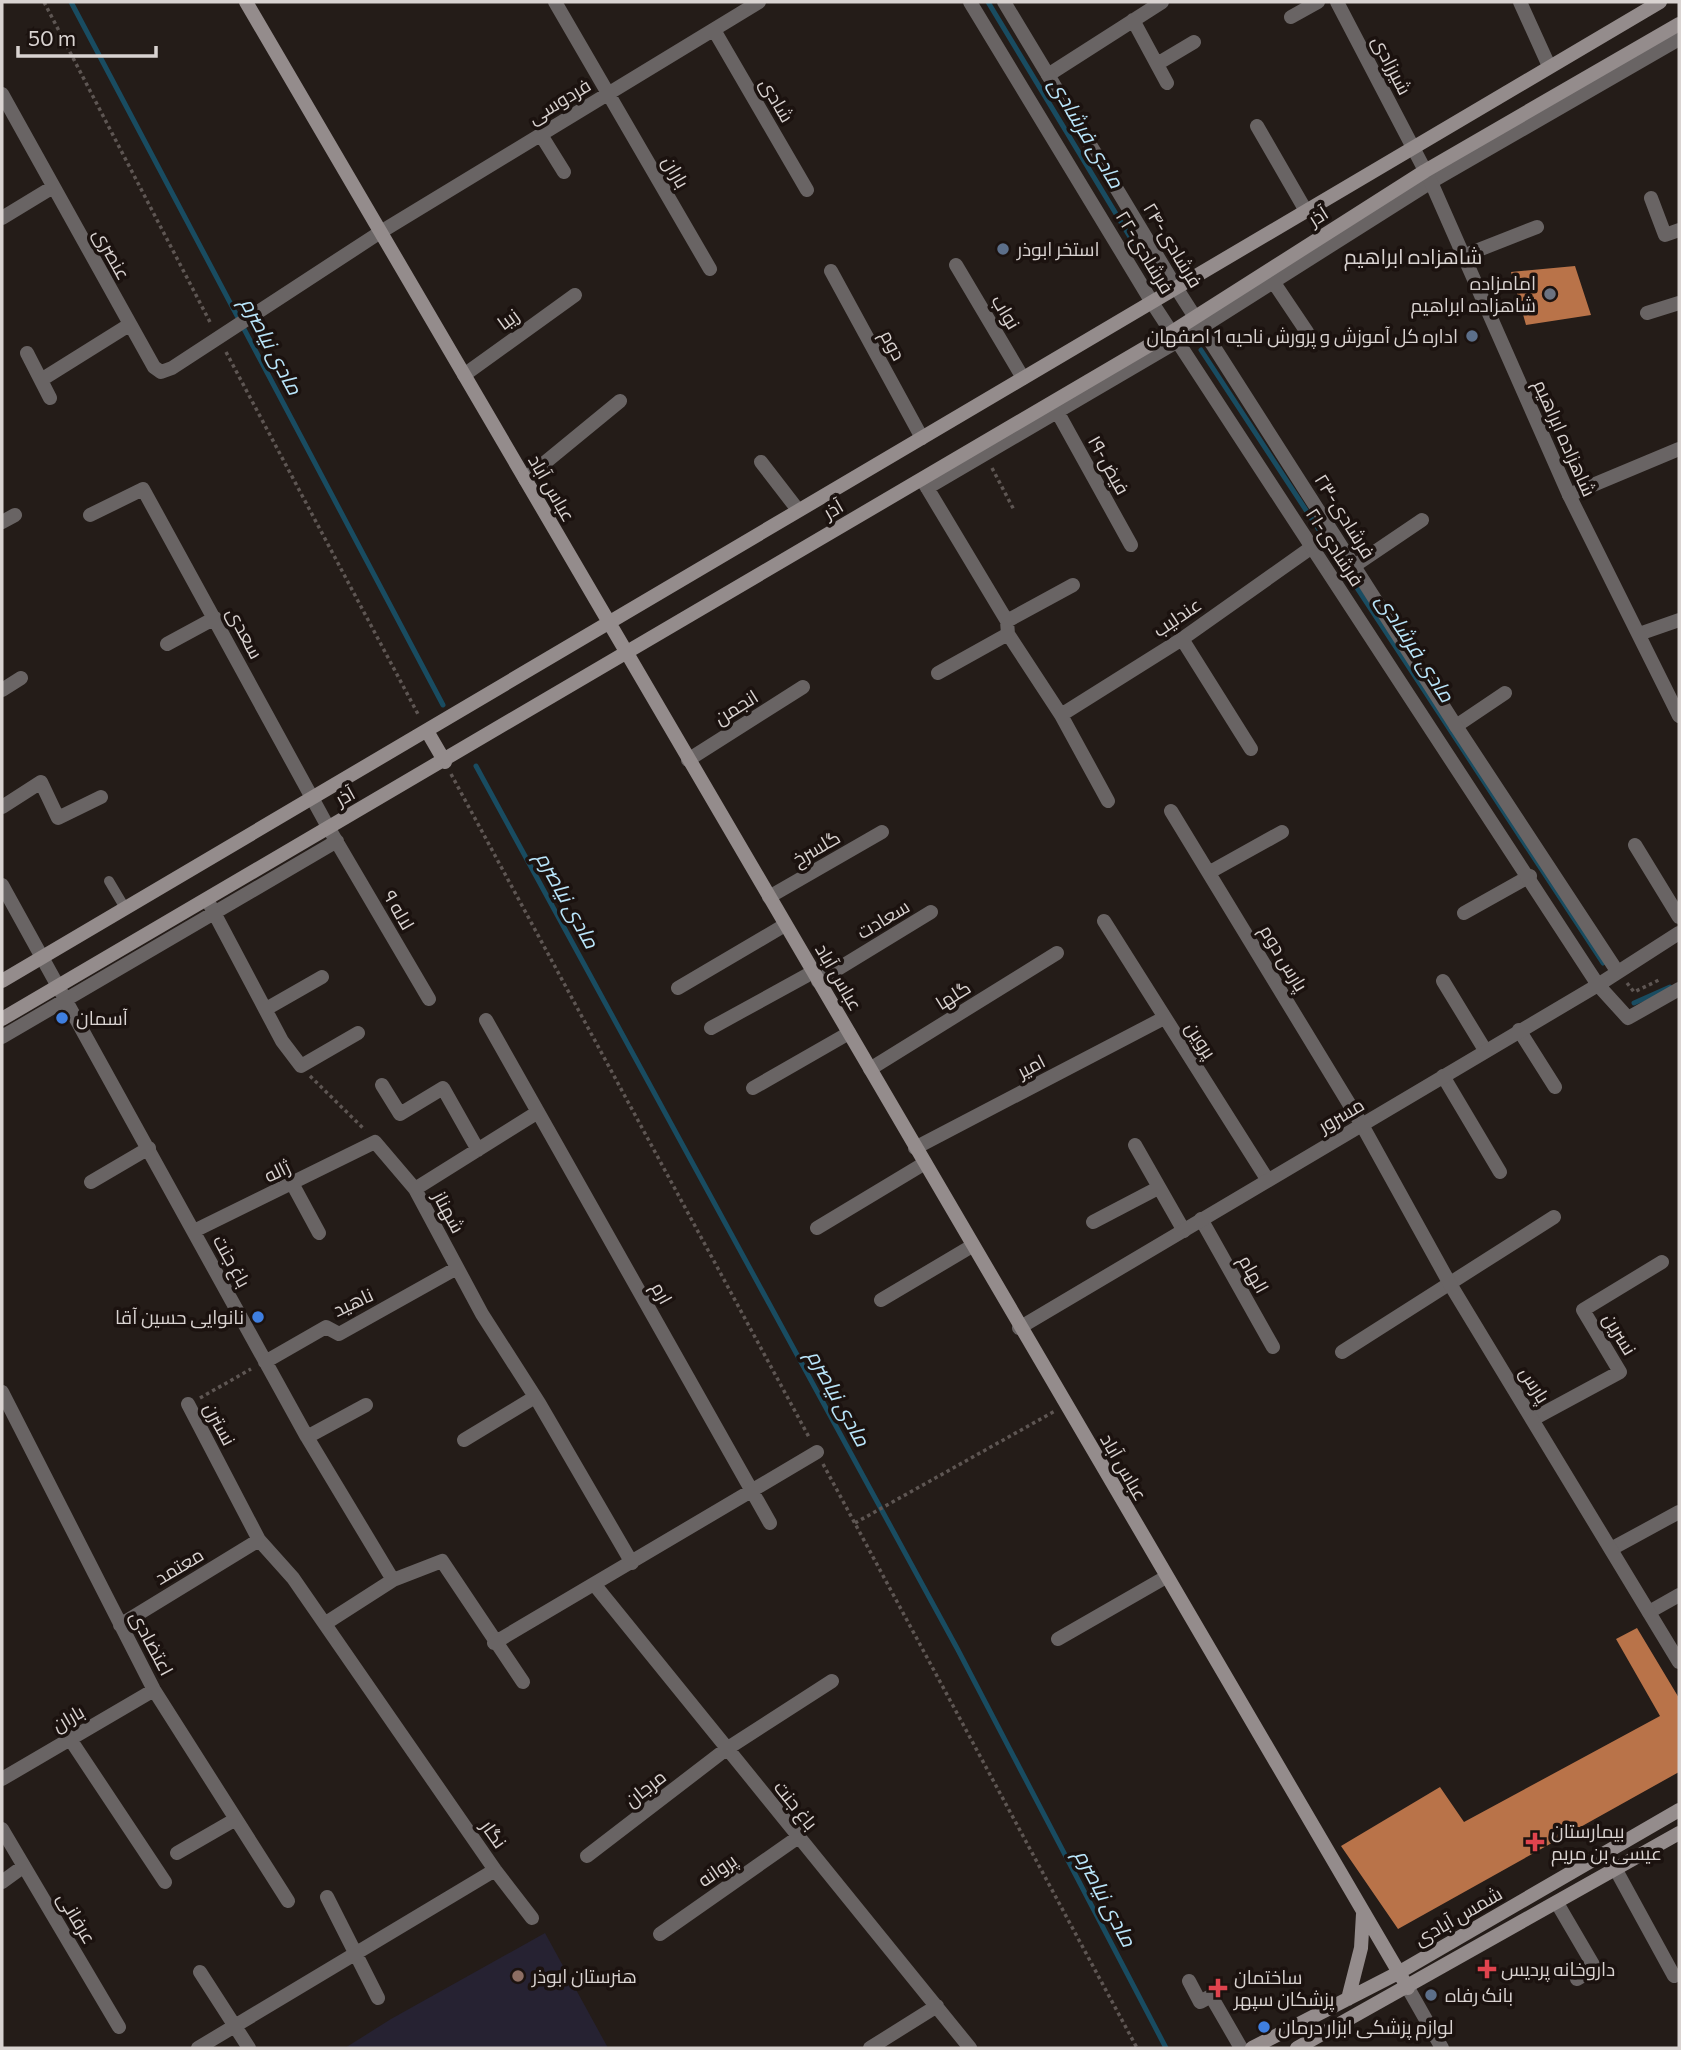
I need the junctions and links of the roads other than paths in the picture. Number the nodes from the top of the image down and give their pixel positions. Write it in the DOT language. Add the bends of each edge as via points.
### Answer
graph roads {
  1 [pos="246,2"];
  2 [pos="555,2"];
  3 [pos="759,2"];
  4 [pos="970,2"];
  5 [pos="1004,2"];
  6 [pos="1162,2"];
  7 [pos="1318,2"];
  8 [pos="1338,2"];
  9 [pos="1520,2"];
  10 [pos="1660,2"];
  11 [pos="1291,17"];
  12 [pos="1133,20"];
  13 [pos="1679,23"];
  14 [pos="714,30"];
  15 [pos="1669,40"];
  16 [pos="1194,42"];
  17 [pos="1157,64"];
  18 [pos="1549,66"];
  19 [pos="1048,75"];
  20 [pos="1167,83"];
  21 [pos="2,94"];
  22 [pos="608,95"];
  23 [pos="1257,125"];
  24 [pos="541,135"];
  25 [pos="1412,146"];
  26 [pos="564,172"];
  27 [pos="1428,176"];
  28 [pos="53,187"];
  29 [pos="807,190"];
  30 [pos="1651,198"];
  31 [pos="1306,211"];
  32 [pos="2,218"];
  33 [pos="1537,227"];
  34 [pos="1679,230"];
  35 [pos="379,233"];
  36 [pos="1333,236"];
  37 [pos="1463,256"];
  38 [pos="956,265"];
  39 [pos="709,269"];
  40 [pos="831,271"];
  41 [pos="1274,283"];
  42 [pos="1177,289"];
  43 [pos="575,295"];
  44 [pos="1679,303"];
  45 [pos="1153,304"];
  46 [pos="1647,313"];
  47 [pos="1199,322"];
  48 [pos="129,325"];
  49 [pos="1307,332"];
  50 [pos="1175,337"];
  51 [pos="27,353"];
  52 [pos="464,375"];
  53 [pos="1023,378"];
  54 [pos="41,380"];
  55 [pos="50,398"];
  56 [pos="620,401"];
  57 [pos="1055,407"];
  58 [pos="922,438"];
  59 [pos="1679,449"];
  60 [pos="761,462"];
  61 [pos="525,479"];
  62 [pos="925,484"];
  63 [pos="1569,495"];
  64 [pos="799,510"];
  65 [pos="15,515"];
  66 [pos="90,515"];
  67 [pos="1422,520"];
  68 [pos="2,522"];
  69 [pos="1131,545"];
  70 [pos="1312,547"];
  71 [pos="1354,566"];
  72 [pos="1073,585"];
  73 [pos="215,618"];
  74 [pos="1679,620"];
  75 [pos="609,622"];
  76 [pos="1007,627"];
  77 [pos="1639,634"];
  78 [pos="1182,639"];
  79 [pos="167,644"];
  80 [pos="626,653"];
  81 [pos="938,673"];
  82 [pos="20,678"];
  83 [pos="803,687"];
  84 [pos="2,690"];
  85 [pos="1506,693"];
  86 [pos="1061,715"];
  87 [pos="1679,716"];
  88 [pos="1455,726"];
  89 [pos="427,731"];
  90 [pos="1251,749"];
  91 [pos="688,760"];
  92 [pos="445,762"];
  93 [pos="101,797"];
  94 [pos="312,797"];
  95 [pos="1108,801"];
  96 [pos="2,807"];
  97 [pos="1171,811"];
  98 [pos="328,827"];
  99 [pos="1282,831"];
  100 [pos="882,832"];
  101 [pos="337,841"];
  102 [pos="1635,845"];
  103 [pos="1210,872"];
  104 [pos="1530,876"];
  105 [pos="109,881"];
  106 [pos="2,885"];
  107 [pos="769,897"];
  108 [pos="210,906"];
  109 [pos="125,908"];
  110 [pos="931,912"];
  111 [pos="1464,913"];
  112 [pos="1679,917"];
  113 [pos="1104,921"];
  114 [pos="785,925"];
  115 [pos="1679,933"];
  116 [pos="1057,953"];
  117 [pos="43,957"];
  118 [pos="1617,971"];
  119 [pos="816,976"];
  120 [pos="322,977"];
  121 [pos="2,981"];
  122 [pos="1443,981"];
  123 [pos="1598,985"];
  124 [pos="678,988"];
  125 [pos="1679,989"];
  126 [pos="64,992"];
  127 [pos="429,999"];
  128 [pos="266,1009"];
  129 [pos="1164,1018"];
  130 [pos="2,1019"];
  131 [pos="486,1020"];
  132 [pos="710,1028"];
  133 [pos="1519,1030"];
  134 [pos="358,1033"];
  135 [pos="849,1034"];
  136 [pos="2,1037"];
  137 [pos="1485,1050"];
  138 [pos="870,1069"];
  139 [pos="1443,1076"];
  140 [pos="382,1085"];
  141 [pos="1555,1087"];
  142 [pos="753,1088"];
  143 [pos="538,1112"];
  144 [pos="1362,1125"];
  145 [pos="375,1142"];
  146 [pos="1135,1144"];
  147 [pos="915,1147"];
  148 [pos="149,1148"];
  149 [pos="478,1150"];
  150 [pos="925,1163"];
  151 [pos="1500,1172"];
  152 [pos="1267,1179"];
  153 [pos="91,1182"];
  154 [pos="293,1185"];
  155 [pos="1158,1188"];
  156 [pos="415,1189"];
  157 [pos="1554,1217"];
  158 [pos="1201,1219"];
  159 [pos="1093,1223"];
  160 [pos="817,1228"];
  161 [pos="194,1231"];
  162 [pos="1184,1231"];
  163 [pos="319,1233"];
  164 [pos="972,1245"];
  165 [pos="1662,1262"];
  166 [pos="457,1268"];
  167 [pos="1450,1284"];
  168 [pos="881,1300"];
  169 [pos="1019,1328"];
  170 [pos="1273,1347"];
  171 [pos="1342,1352"];
  172 [pos="265,1362"];
  173 [pos="2,1392"];
  174 [pos="535,1397"];
  175 [pos="188,1404"];
  176 [pos="366,1405"];
  177 [pos="1533,1419"];
  178 [pos="307,1437"];
  179 [pos="464,1440"];
  180 [pos="817,1452"];
  181 [pos="751,1493"];
  182 [pos="1679,1512"];
  183 [pos="770,1523"];
  184 [pos="259,1540"];
  185 [pos="1611,1549"];
  186 [pos="632,1563"];
  187 [pos="1166,1577"];
  188 [pos="393,1580"];
  189 [pos="594,1584"];
  190 [pos="1679,1595"];
  191 [pos="1649,1612"];
  192 [pos="326,1623"];
  193 [pos="120,1625"];
  194 [pos="1058,1639"];
  195 [pos="494,1643"];
  196 [pos="1679,1662"];
  197 [pos="832,1681"];
  198 [pos="523,1682"];
  199 [pos="154,1690"];
  200 [pos="70,1739"];
  201 [pos="725,1750"];
  202 [pos="2,1779"];
  203 [pos="1679,1810"];
  204 [pos="236,1819"];
  205 [pos="2,1829"];
  206 [pos="1679,1833"];
  207 [pos="797,1838"];
  208 [pos="177,1853"];
  209 [pos="587,1856"];
  210 [pos="24,1866"];
  211 [pos="495,1870"];
  212 [pos="1616,1870"];
  213 [pos="2,1882"];
  214 [pos="165,1882"];
  215 [pos="327,1897"];
  216 [pos="288,1901"];
  217 [pos="1557,1903"];
  218 [pos="1363,1912"];
  219 [pos="532,1918"];
  220 [pos="660,1934"];
  221 [pos="356,1955"];
  222 [pos="200,1972"];
  223 [pos="1398,1973"];
  224 [pos="1674,1976"];
  225 [pos="1577,1979"];
  226 [pos="1189,1982"];
  227 [pos="1408,1988"];
  228 [pos="379,1998"];
  229 [pos="1348,1999"];
  230 [pos="937,2006"];
  231 [pos="235,2026"];
  232 [pos="119,2027"];
  233 [pos="198,2048"];
  234 [pos="249,2048"];
  235 [pos="870,2048"];
  236 [pos="970,2048"];
  237 [pos="1241,2048"];
  238 [pos="1252,2048"];
  239 [pos="1297,2048"];
  240 [pos="1443,2048"];
  1 -- 35 [label="main road, عباس آباد"];
  2 -- 22 [label="street, باران"];
  3 -- 14 [label="street, فردوسی"];
  4 -- 45 [label="street, ۲۲-فرشادی"];
  5 -- 19 [label="street, ۲۴-فرشادی"];
  6 -- 12 [label="street"];
  7 -- 11 [label="street"];
  8 -- 25 [label="street, شیرزادی"];
  9 -- 18 [label="street"];
  10 -- 18 [label="main road, آذر"];
  12 -- 17 [label="street"];
  12 -- 19 [label="street"];
  13 -- 15 [label="main road, آذر"];
  14 -- 22 [label="street, فردوسی"];
  14 -- 29 [label="street, شادی"];
  15 -- 27 [label="main road, آذر"];
  16 -- 17 [label="street"];
  17 -- 20 [label="street"];
  18 -- 25 [label="main road, آذر"];
  19 -- 42 [label="street, ۲۴-فرشادی"];
  21 -- 28 [label="street, عنصری"];
  22 -- 24 [label="street, فردوسی"];
  22 -- 39 [label="street, باران"];
  23 -- 31 [label="street"];
  24 -- 26 [label="street"];
  24 -- 35 [label="street, فردوسی"];
  25 -- 27 [label="street, شیرزادی"];
  25 -- 31 [label="main road, آذر"];
  27 -- 36 [label="main road, آذر"];
  27 -- 37 [label="street, شاهزاده ابراهیم"];
  28 -- 32 [label="street"];
  28 -- 48 [label="street, عنصری"];
  30 -- 34 [label="street" via="1665,235"];
  31 -- 42 [label="main road, آذر"];
  33 -- 37 [label="street"];
  35 -- 48 [label="street, عنصری" via="172,368 161,372 154,367"];
  35 -- 52 [label="main road, عباس آباد"];
  36 -- 41 [label="street, آذر"];
  36 -- 47 [label="main road, آذر"];
  37 -- 63 [label="street, شاهزاده ابراهیم"];
  38 -- 53 [label="street, نواب"];
  40 -- 58 [label="street, دوم"];
  41 -- 47 [label="street, آذر"];
  41 -- 49 [label="street"];
  42 -- 45 [label="main road, آذر"];
  42 -- 47 [label="street, ۲۴-فرشادی"];
  43 -- 52 [label="street, زیبا"];
  44 -- 46 [label="street"];
  45 -- 50 [label="street, ۲۲-فرشادی"];
  45 -- 53 [label="main road, آذر"];
  47 -- 50 [label="main road, آذر"];
  47 -- 71 [label="street, ۲۳-فرشادی"];
  48 -- 54 [label="street"];
  50 -- 57 [label="main road, آذر"];
  50 -- 70 [label="street, ۲۱-فرشادی"];
  51 -- 54 [label="street"];
  52 -- 61 [label="main road, عباس آباد"];
  53 -- 58 [label="main road, آذر"];
  54 -- 55 [label="street"];
  56 -- 61 [label="street"];
  57 -- 62 [label="main road, آذر"];
  57 -- 62 [label="street, آذر" via="985,454"];
  57 -- 69 [label="street, ۱۹-فیض"];
  58 -- 64 [label="main road, آذر"];
  59 -- 63 [label="street"];
  60 -- 64 [label="street"];
  61 -- 75 [label="main road, عباس آباد"];
  62 -- 76 [label="street"];
  62 -- 80 [label="main road, آذر"];
  63 -- 77 [label="street, شاهزاده ابراهیم"];
  64 -- 75 [label="main road, آذر"];
  65 -- 68 [label="street"];
  66 -- 73 [label="street, سعدی" via="142,489"];
  67 -- 71 [label="street"];
  70 -- 78 [label="street, عندلیب"];
  70 -- 104 [label="street, ۲۱-فرشادی"];
  71 -- 88 [label="street, ۲۳-فرشادی"];
  72 -- 76 [label="street"];
  73 -- 79 [label="street"];
  73 -- 94 [label="street, سعدی"];
  74 -- 77 [label="street"];
  75 -- 80 [label="main road, عباس آباد"];
  75 -- 89 [label="main road, آذر"];
  76 -- 81 [label="street"];
  76 -- 86 [label="street"];
  77 -- 87 [label="street, شاهزاده ابراهیم"];
  78 -- 86 [label="street, عندلیب"];
  78 -- 90 [label="street"];
  80 -- 91 [label="main road, عباس آباد"];
  80 -- 92 [label="main road, آذر"];
  82 -- 84 [label="street"];
  83 -- 91 [label="street, انجمن"];
  85 -- 88 [label="street"];
  86 -- 95 [label="street"];
  88 -- 118 [label="street, ۲۳-فرشادی"];
  89 -- 92 [label="main road"];
  89 -- 94 [label="main road, آذر"];
  91 -- 107 [label="main road, عباس آباد"];
  92 -- 98 [label="main road, آذر"];
  93 -- 96 [label="street" via="58,818 41,782"];
  94 -- 98 [label="street, سعدی"];
  94 -- 109 [label="main road, آذر"];
  97 -- 103 [label="street, پارس دوم"];
  98 -- 101 [label="street, ۹ لاله"];
  98 -- 108 [label="main road, آذر"];
  99 -- 103 [label="street"];
  100 -- 107 [label="street, گلسرخ"];
  101 -- 108 [label="street, آذر"];
  101 -- 127 [label="street, ۹ لاله"];
  102 -- 112 [label="street"];
  103 -- 144 [label="street, پارس دوم"];
  104 -- 111 [label="street"];
  104 -- 123 [label="street, ۲۱-فرشادی"];
  105 -- 109 [label="lane"];
  106 -- 117 [label="street, باغ جنت"];
  107 -- 114 [label="main road, عباس آباد"];
  108 -- 126 [label="main road, آذر"];
  108 -- 128 [label="street"];
  109 -- 117 [label="main road, آذر"];
  110 -- 119 [label="street, سعادت"];
  113 -- 129 [label="street, پروین"];
  114 -- 119 [label="main road, عباس آباد"];
  114 -- 124 [label="street"];
  115 -- 118 [label="street, مسرور"];
  116 -- 138 [label="street, گلها"];
  117 -- 121 [label="main road, آذر"];
  117 -- 126 [label="street, باغ جنت"];
  118 -- 123 [label="street, مسرور"];
  119 -- 132 [label="street, سعادت"];
  119 -- 135 [label="main road, عباس آباد"];
  120 -- 128 [label="street"];
  122 -- 137 [label="street"];
  123 -- 125 [label="street, ۲۱-فرشادی" via="1628,1018"];
  123 -- 133 [label="street, مسرور"];
  126 -- 130 [label="main road, آذر"];
  126 -- 136 [label="street, آذر"];
  126 -- 148 [label="street, باغ جنت"];
  128 -- 134 [label="street" via="301,1066"];
  129 -- 147 [label="street, امیر"];
  129 -- 152 [label="street, پروین"];
  131 -- 143 [label="street, ارم"];
  133 -- 137 [label="street, مسرور"];
  133 -- 141 [label="street"];
  135 -- 138 [label="main road, عباس آباد"];
  135 -- 142 [label="street"];
  137 -- 139 [label="street, مسرور"];
  138 -- 147 [label="main road, عباس آباد"];
  139 -- 144 [label="street, مسرور"];
  139 -- 151 [label="street"];
  140 -- 149 [label="street" via="400,1114 443,1087"];
  143 -- 149 [label="street"];
  143 -- 181 [label="street, ارم"];
  144 -- 152 [label="street, مسرور"];
  144 -- 167 [label="street, پارس"];
  145 -- 154 [label="street, ژاله"];
  145 -- 156 [label="street, شهناز"];
  146 -- 155 [label="street"];
  147 -- 150 [label="main road, عباس آباد"];
  148 -- 153 [label="street"];
  148 -- 161 [label="street, باغ جنت"];
  149 -- 156 [label="street"];
  150 -- 160 [label="street"];
  150 -- 164 [label="main road, عباس آباد"];
  152 -- 158 [label="street, مسرور"];
  154 -- 161 [label="street, ژاله"];
  154 -- 163 [label="street"];
  155 -- 159 [label="street"];
  155 -- 162 [label="street"];
  156 -- 166 [label="street, شهناز"];
  157 -- 167 [label="street"];
  158 -- 162 [label="street, مسرور"];
  158 -- 170 [label="street, الهام"];
  161 -- 172 [label="street, باغ جنت"];
  162 -- 169 [label="street, مسرور"];
  164 -- 168 [label="street"];
  164 -- 169 [label="main road, عباس آباد"];
  165 -- 177 [label="street, نسرین" via="1583,1310 1620,1373"];
  166 -- 172 [label="street, ناهید" via="339,1334 326,1327"];
  166 -- 174 [label="street, شهناز"];
  167 -- 171 [label="street"];
  167 -- 177 [label="street, پارس"];
  169 -- 187 [label="main road, عباس آباد"];
  172 -- 178 [label="street, باغ جنت"];
  173 -- 193 [label="street, اعتضادی"];
  174 -- 179 [label="street"];
  174 -- 186 [label="street, شهناز"];
  175 -- 184 [label="street, نسترن"];
  176 -- 178 [label="street"];
  177 -- 185 [label="street, پارس"];
  178 -- 188 [label="street, باغ جنت"];
  180 -- 181 [label="street"];
  181 -- 183 [label="street, ارم"];
  181 -- 186 [label="street"];
  182 -- 185 [label="street"];
  184 -- 192 [label="street, نگار"];
  184 -- 193 [label="street, معتمد"];
  185 -- 191 [label="street, پارس"];
  186 -- 189 [label="street"];
  187 -- 194 [label="street"];
  187 -- 218 [label="main road, عباس آباد"];
  188 -- 192 [label="street"];
  188 -- 195 [label="street" via="442,1561"];
  189 -- 195 [label="street"];
  189 -- 201 [label="street, باغ جنت"];
  190 -- 191 [label="street"];
  191 -- 196 [label="street, پارس"];
  192 -- 211 [label="street, نگار"];
  193 -- 199 [label="street, اعتضادی"];
  195 -- 198 [label="street"];
  197 -- 201 [label="street, مرجان"];
  199 -- 200 [label="street, باران"];
  199 -- 204 [label="street, اعتضادی"];
  200 -- 202 [label="street, باران"];
  200 -- 214 [label="street"];
  201 -- 207 [label="street, باغ جنت"];
  201 -- 209 [label="street, مرجان"];
  203 -- 223 [label="main road, شمس آبادی"];
  204 -- 208 [label="street"];
  204 -- 216 [label="street, اعتضادی"];
  205 -- 210 [label="street, عرفانی"];
  206 -- 212 [label="main road, شمس آبادی"];
  207 -- 220 [label="street, پروانه"];
  207 -- 230 [label="street, باغ جنت"];
  210 -- 213 [label="street"];
  210 -- 232 [label="street, عرفانی"];
  211 -- 219 [label="street"];
  211 -- 221 [label="street, نگار"];
  212 -- 217 [label="main road, شمس آبادی"];
  212 -- 224 [label="street"];
  215 -- 221 [label="street"];
  217 -- 225 [label="street" via="1595,1968"];
  217 -- 227 [label="main road, شمس آبادی"];
  218 -- 223 [label="main road, عباس آباد"];
  218 -- 229 [label="main road" via="1361,1948"];
  221 -- 228 [label="street"];
  221 -- 231 [label="street, نگار"];
  222 -- 231 [label="street"];
  223 -- 227 [label="main road, عباس آباد"];
  223 -- 229 [label="main road, شمس آبادی"];
  226 -- 237 [label="street" via="1200,2003 1211,1996"];
  227 -- 239 [label="main road, شمس آبادی"];
  227 -- 240 [label="street"];
  229 -- 238 [label="main road, شمس آبادی"];
  230 -- 235 [label="street"];
  230 -- 236 [label="street, باغ جنت"];
  231 -- 233 [label="street, نگار"];
  231 -- 234 [label="street"];
}
